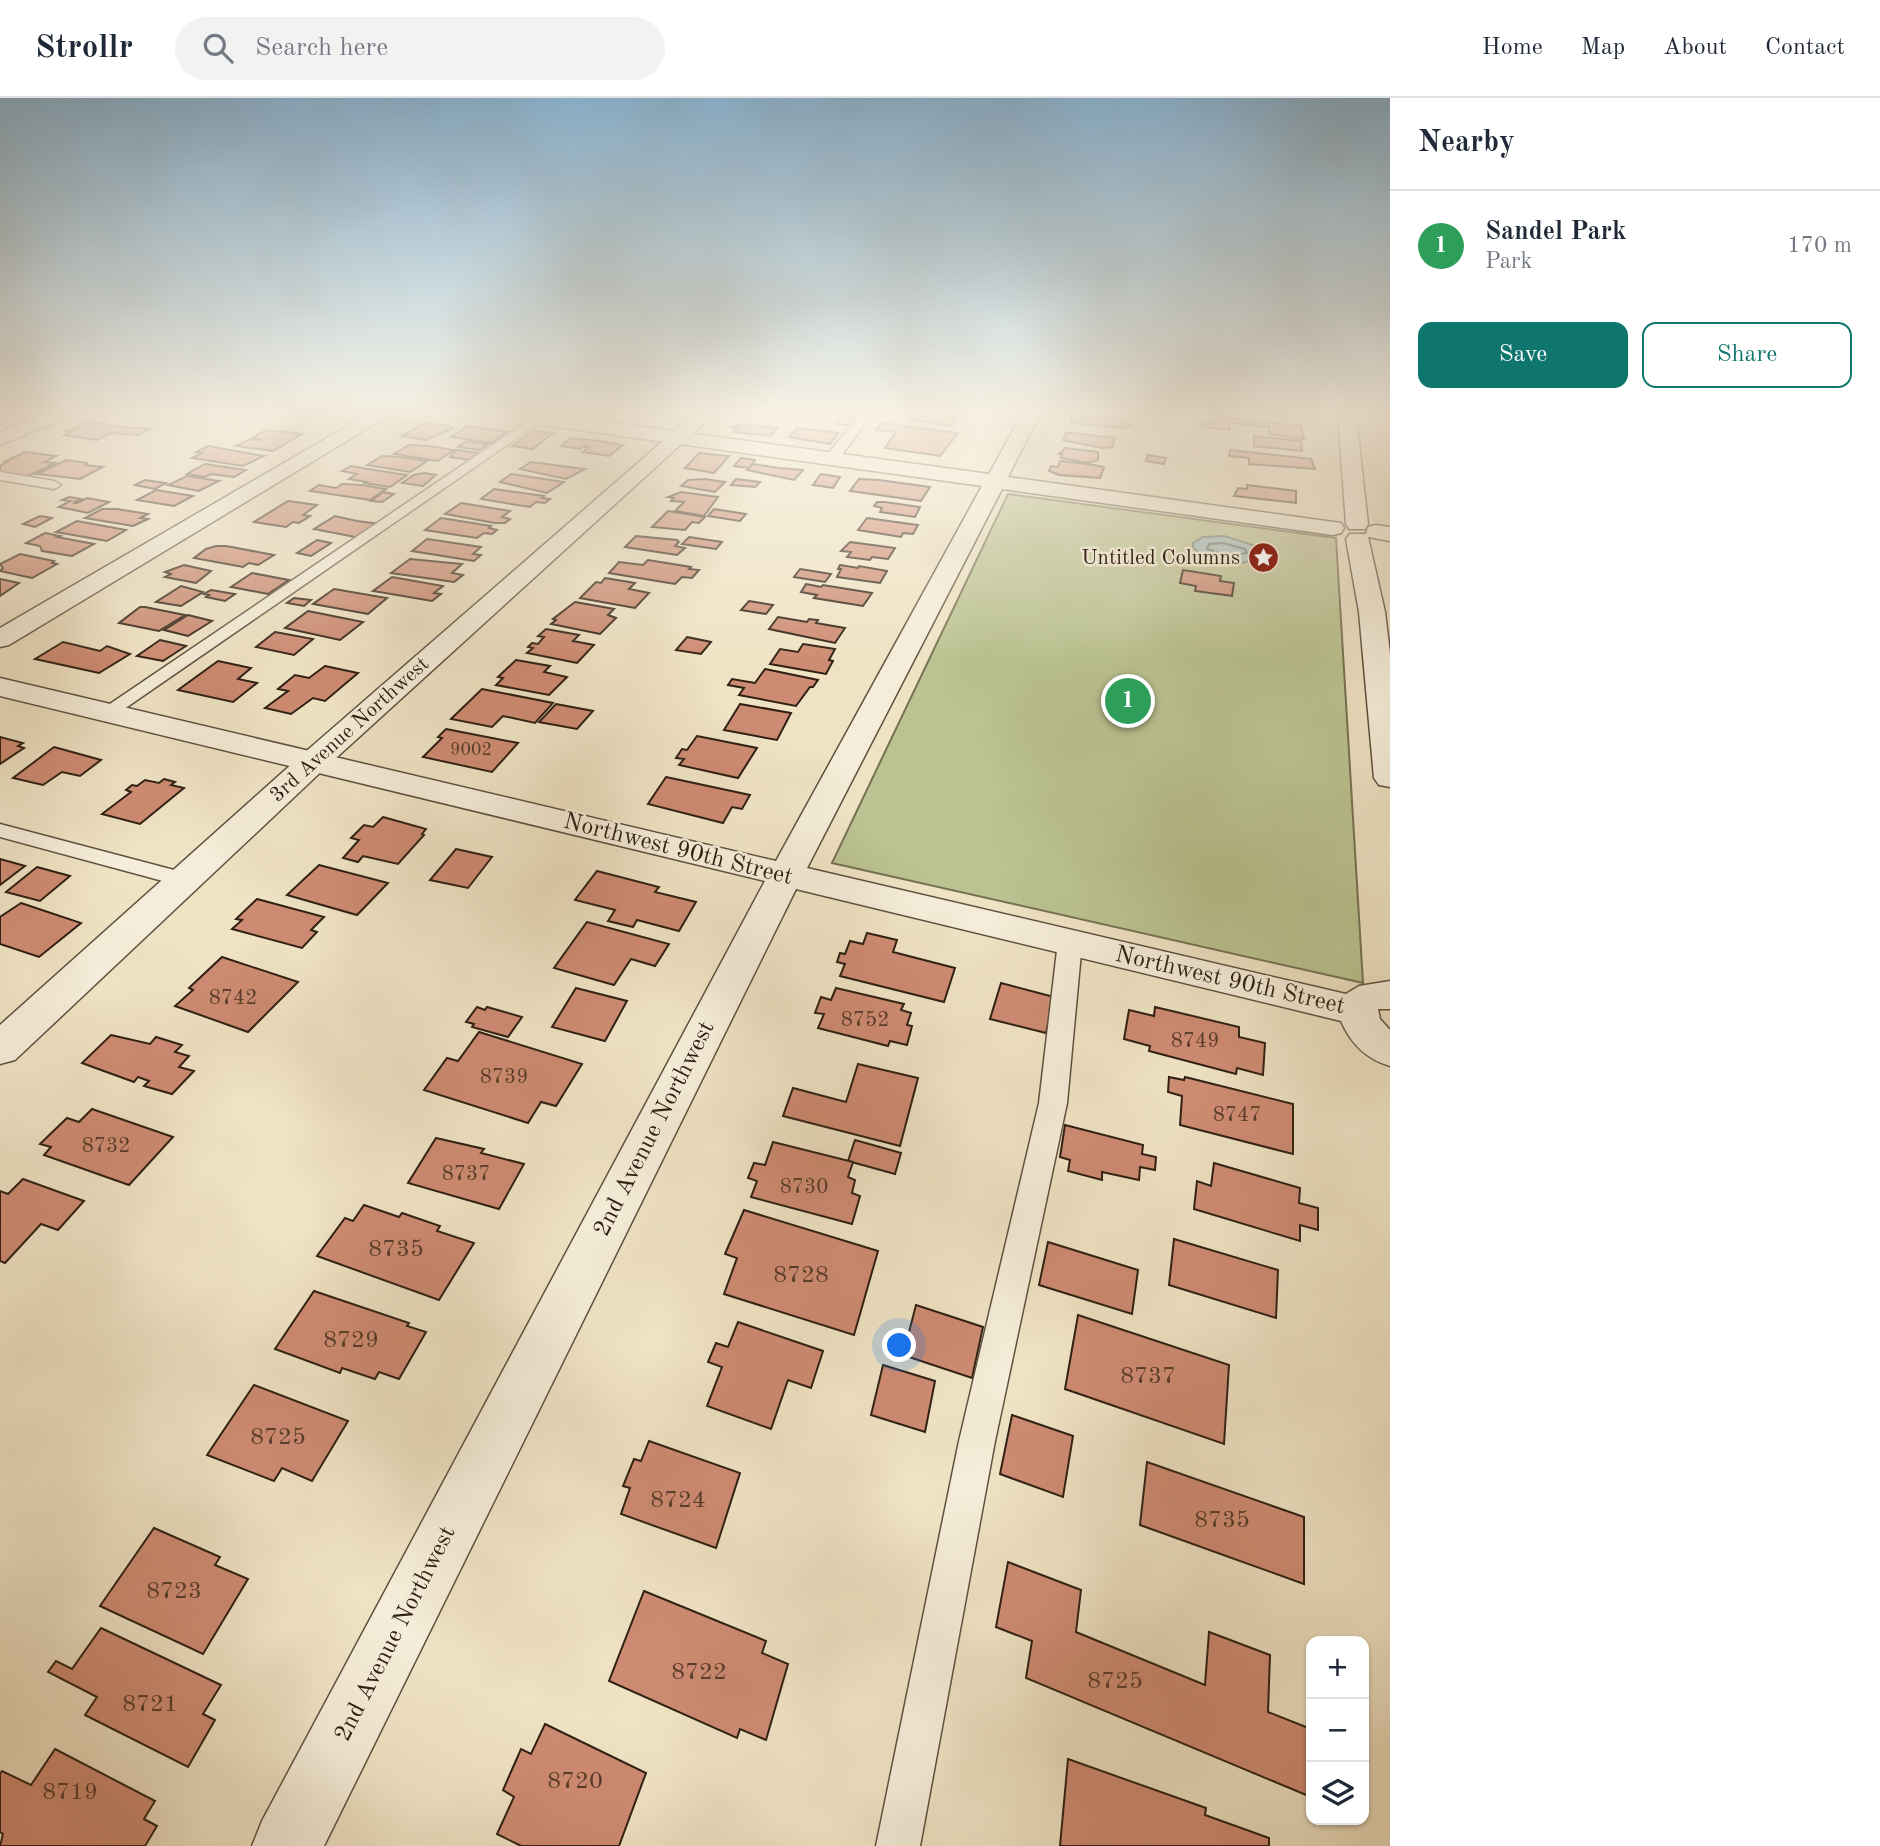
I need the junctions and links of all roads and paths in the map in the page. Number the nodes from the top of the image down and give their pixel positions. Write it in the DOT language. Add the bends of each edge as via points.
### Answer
graph roads {
  1 [pos="240,498"];
  2 [pos="417,498"];
  3 [pos="611,498"];
  4 [pos="988,498"];
  5 [pos="1120,498"];
  6 [pos="1363,498"];
  7 [pos="1370,532"];
  8 [pos="0,639"];
  9 [pos="0,687"];
  10 [pos="107,712"];
  11 [pos="314,761"];
  12 [pos="1390,778"];
  13 [pos="0,830"];
  14 [pos="785,876"];
  15 [pos="185,880"];
  16 [pos="1070,942"];
  17 [pos="1374,1003"];
  18 [pos="4,1041"];
  19 [pos="1390,1051"];
  20 [pos="287,1846"];
  21 [pos="898,1846"];
  1 -- 8 [label="street"];
  2 -- 10 [label="lane"];
  3 -- 11 [label="street, 3rd Avenue Northwest"];
  4 -- 14 [label="street, 2nd Avenue Northwest"];
  5 -- 7 [label="street" via="1333,528 1338,524"];
  6 -- 7 [label="street"];
  7 -- 12 [label="street" via="1372,612"];
  9 -- 10 [label="street, Northwest 90th Street"];
  10 -- 11 [label="street, Northwest 90th Street"];
  11 -- 14 [label="street, Northwest 90th Street"];
  11 -- 15 [label="street, 3rd Avenue Northwest"];
  13 -- 15 [label="lane"];
  14 -- 16 [label="street, Northwest 90th Street"];
  14 -- 20 [label="street, 2nd Avenue Northwest"];
  15 -- 18 [label="street, 3rd Avenue Northwest"];
  16 -- 17 [label="street, Northwest 90th Street"];
  16 -- 21 [label="lane" via="1053,1103 977,1441"];
  17 -- 19 [label="street" via="1359,1022"];
}
